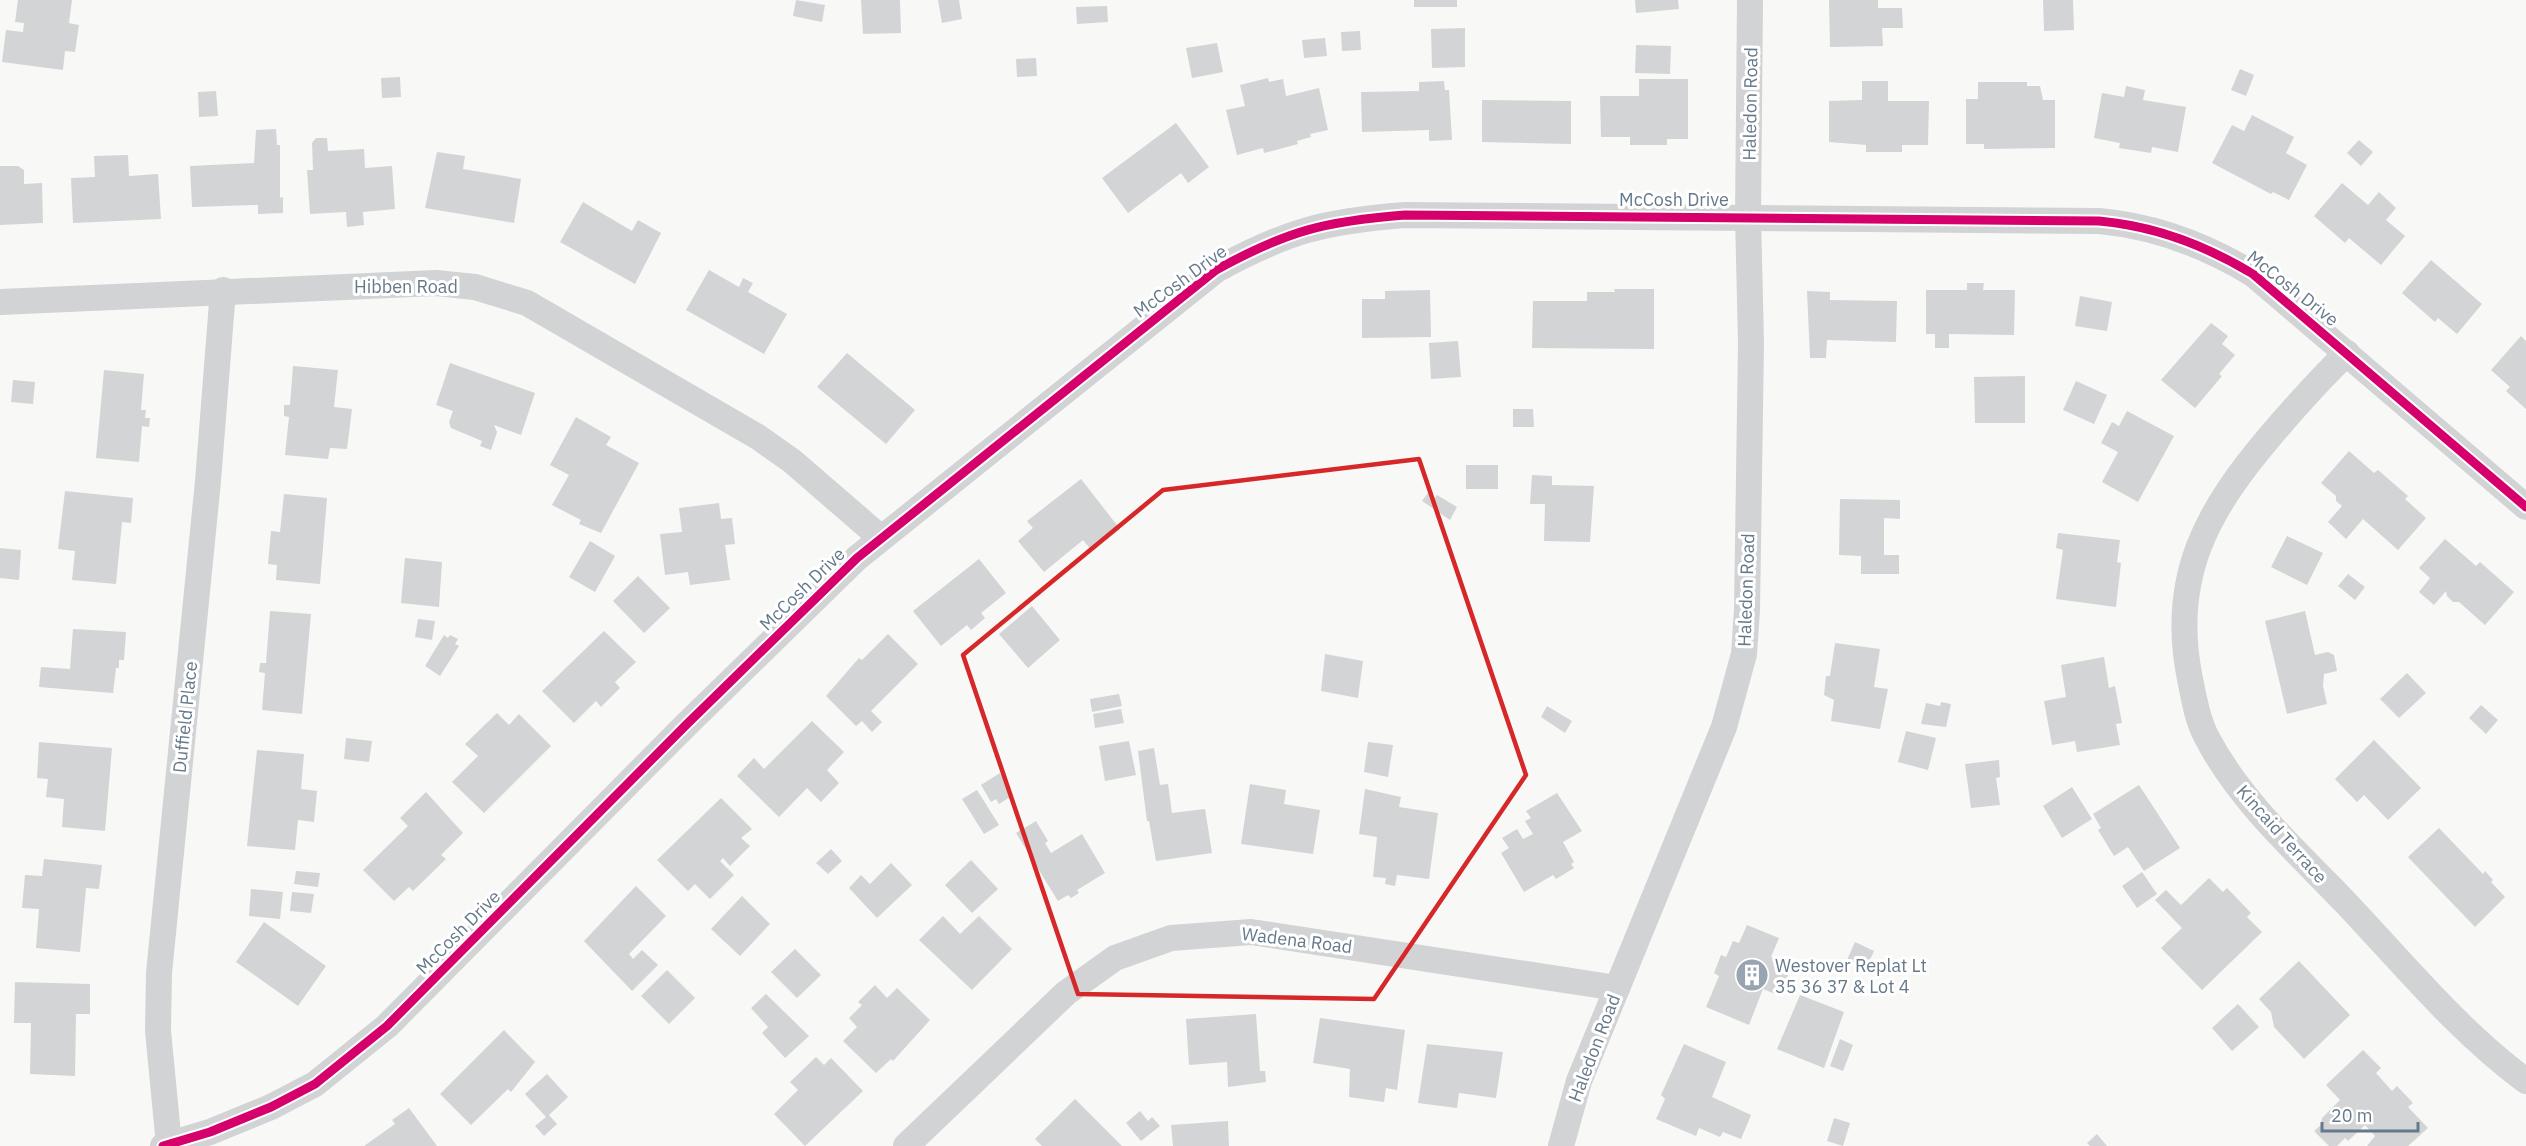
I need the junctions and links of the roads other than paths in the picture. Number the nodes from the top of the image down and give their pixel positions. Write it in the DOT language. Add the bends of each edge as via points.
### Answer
graph roads {
  1 [pos="1750,0"];
  2 [pos="1748,216"];
  3 [pos="223,290"];
  4 [pos="0,302"];
  5 [pos="2347,353"];
  6 [pos="2526,507"];
  7 [pos="881,538"];
  8 [pos="1617,988"];
  9 [pos="2526,1082"];
  10 [pos="166,1145"];
  11 [pos="906,1146"];
  12 [pos="1561,1146"];
  1 -- 2 [label="street, Haledon Road"];
  2 -- 5 [label="street, McCosh Drive" via="2132,224 2216,251 2253,274"];
  2 -- 7 [label="street, McCosh Drive" via="1405,214 1306,228 1262,245 1216,270"];
  2 -- 8 [label="street, Haledon Road" via="1751,343 1744,654 1724,727"];
  3 -- 4 [label="street, Hibben Road"];
  3 -- 7 [label="street, Hibben Road" via="436,283 475,287 527,303 758,437 792,461"];
  3 -- 10 [label="street, Duffield Place" via="159,973 158,1031"];
  5 -- 6 [label="street, McCosh Drive"];
  5 -- 9 [label="street, Kincaid Terrace" via="2253,454 2219,501 2203,534 2188,585 2184,633 2195,705 2205,735 2250,802 2438,1000"];
  7 -- 10 [label="street, McCosh Drive" via="687,725 387,1026 315,1084 210,1132"];
  8 -- 11 [label="street, Wadena Road" via="1251,932 1171,938 1115,958 1066,993"];
  8 -- 12 [label="street, Haledon Road" via="1579,1081"];
}
